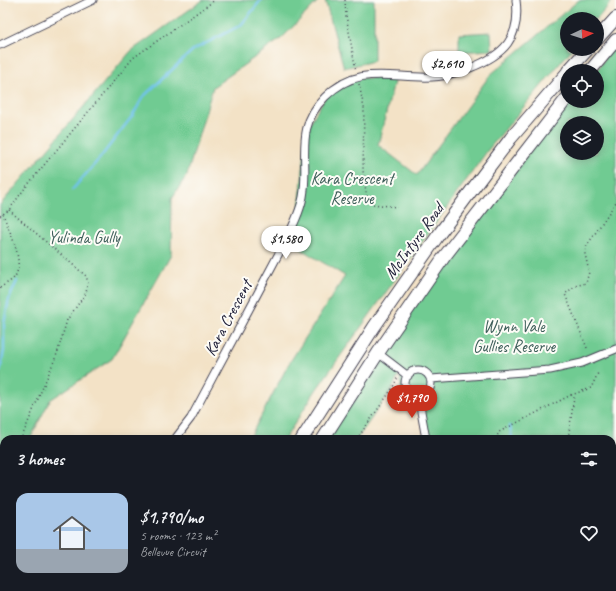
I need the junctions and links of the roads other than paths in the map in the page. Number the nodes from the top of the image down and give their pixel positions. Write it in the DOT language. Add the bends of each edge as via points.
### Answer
graph roads {
  1 [pos="93,0"];
  2 [pos="516,0"];
  3 [pos="616,18"];
  4 [pos="604,31"];
  5 [pos="616,40"];
  6 [pos="0,45"];
  7 [pos="582,56"];
  8 [pos="575,64"];
  9 [pos="596,64"];
  10 [pos="560,81"];
  11 [pos="560,107"];
  12 [pos="374,327"];
  13 [pos="616,349"];
  14 [pos="378,353"];
  15 [pos="353,360"];
  16 [pos="408,376"];
  17 [pos="431,379"];
  18 [pos="418,395"];
  19 [pos="178,435"];
  20 [pos="305,435"];
  21 [pos="326,435"];
  22 [pos="425,435"];
  1 -- 6 [label="street"];
  2 -- 19 [label="street, Kara Crescent" via="517,14 512,37 495,57 450,74 427,77 386,74 357,78 326,96 310,119 307,128 304,145 304,191 299,211 201,400"];
  3 -- 4 [label="main road"];
  5 -- 9 [label="main road"];
  7 -- 8 [label="main road, McIntyre Road"];
  10 -- 12 [label="main road, McIntyre Road" via="483,174"];
  11 -- 14 [label="main road, McIntyre Road" via="444,257"];
  12 -- 14 [label="main road"];
  12 -- 15 [label="main road, McIntyre Road"];
  13 -- 17 [label="street" via="582,363 550,370"];
  14 -- 15 [label="main road"];
  14 -- 16 [label="street"];
  14 -- 21 [label="main road, McIntyre Road"];
  15 -- 20 [label="main road, McIntyre Road"];
  16 -- 17 [label="street" via="418,370 424,371"];
  16 -- 18 [label="street" via="406,388 410,393"];
  17 -- 18 [label="street" via="430,389 425,394"];
  18 -- 22 [label="street"];
}
